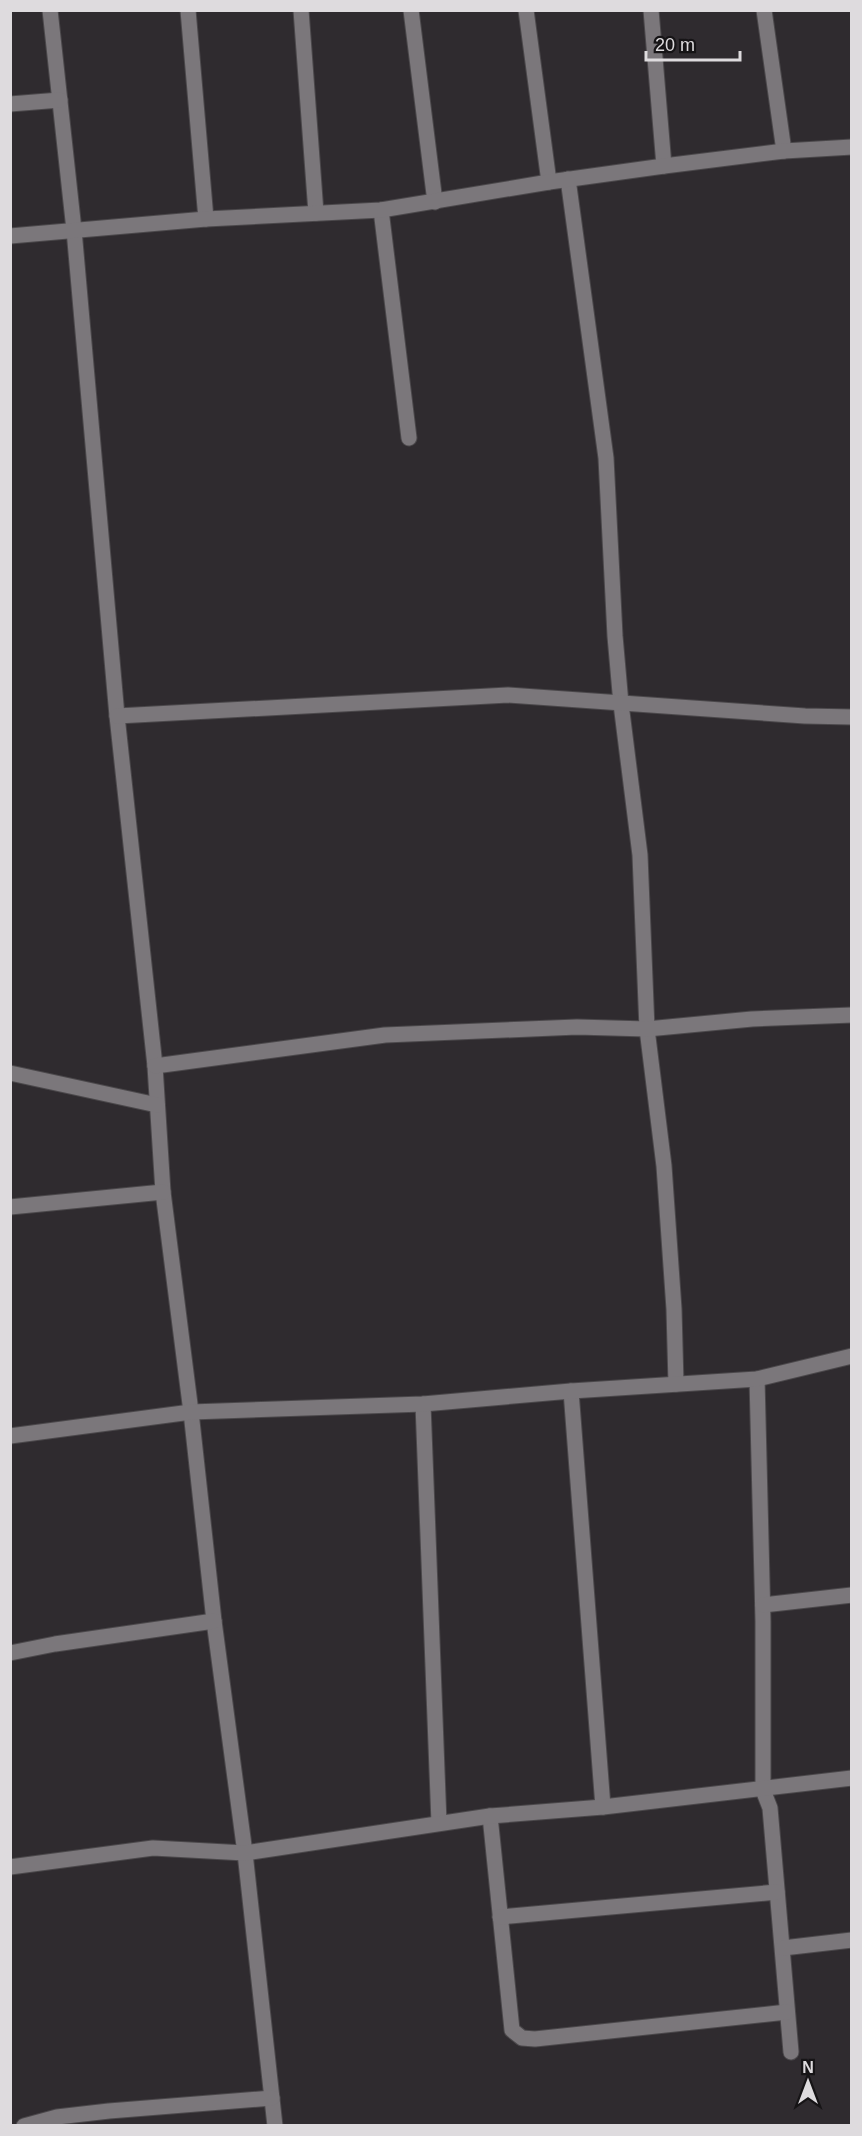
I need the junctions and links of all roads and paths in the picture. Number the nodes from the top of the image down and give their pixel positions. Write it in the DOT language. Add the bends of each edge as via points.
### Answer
graph roads {
  1 [pos="50,10"];
  2 [pos="188,10"];
  3 [pos="301,10"];
  4 [pos="411,10"];
  5 [pos="526,10"];
  6 [pos="651,10"];
  7 [pos="764,10"];
  8 [pos="60,100"];
  9 [pos="10,104"];
  10 [pos="852,147"];
  11 [pos="784,151"];
  12 [pos="664,166"];
  13 [pos="568,179"];
  14 [pos="549,182"];
  15 [pos="435,202"];
  16 [pos="381,210"];
  17 [pos="316,213"];
  18 [pos="206,219"];
  19 [pos="74,230"];
  20 [pos="10,236"];
  21 [pos="409,438"];
  22 [pos="621,704"];
  23 [pos="117,716"];
  24 [pos="852,717"];
  25 [pos="852,1015"];
  26 [pos="647,1029"];
  27 [pos="155,1066"];
  28 [pos="10,1073"];
  29 [pos="157,1105"];
  30 [pos="163,1192"];
  31 [pos="10,1207"];
  32 [pos="852,1356"];
  33 [pos="757,1379"];
  34 [pos="676,1384"];
  35 [pos="571,1391"];
  36 [pos="423,1404"];
  37 [pos="191,1412"];
  38 [pos="10,1436"];
  39 [pos="852,1595"];
  40 [pos="763,1605"];
  41 [pos="214,1621"];
  42 [pos="10,1653"];
  43 [pos="852,1778"];
  44 [pos="763,1790"];
  45 [pos="603,1807"];
  46 [pos="490,1816"];
  47 [pos="439,1823"];
  48 [pos="244,1852"];
  49 [pos="10,1867"];
  50 [pos="777,1892"];
  51 [pos="500,1917"];
  52 [pos="852,1940"];
  53 [pos="783,1948"];
  54 [pos="787,2012"];
  55 [pos="791,2052"];
  56 [pos="273,2098"];
  57 [pos="24,2126"];
  58 [pos="275,2126"];
  1 -- 8 [label="street"];
  2 -- 18 [label="street"];
  3 -- 17 [label="street"];
  4 -- 15 [label="street"];
  5 -- 14 [label="street"];
  6 -- 12 [label="street"];
  7 -- 11 [label="street"];
  8 -- 9 [label="street"];
  8 -- 19 [label="street"];
  10 -- 11 [label="street"];
  11 -- 12 [label="street"];
  12 -- 13 [label="street"];
  13 -- 14 [label="street"];
  13 -- 22 [label="street" via="606,458"];
  14 -- 15 [label="street"];
  15 -- 16 [label="street"];
  16 -- 17 [label="street"];
  16 -- 21 [label="street"];
  17 -- 18 [label="street"];
  18 -- 19 [label="street"];
  19 -- 20 [label="street"];
  19 -- 23 [label="street"];
  22 -- 23 [label="street" via="508,695"];
  22 -- 24 [label="street"];
  22 -- 26 [label="street" via="640,855"];
  23 -- 27 [label="street"];
  25 -- 26 [label="street"];
  26 -- 27 [label="street" via="577,1027 385,1035"];
  26 -- 34 [label="street" via="664,1166"];
  27 -- 29 [label="street"];
  28 -- 29 [label="street"];
  29 -- 30 [label="street"];
  30 -- 31 [label="street"];
  30 -- 37 [label="street"];
  32 -- 33 [label="street"];
  33 -- 34 [label="street"];
  33 -- 40 [label="street"];
  34 -- 35 [label="street"];
  35 -- 36 [label="street"];
  35 -- 45 [label="street"];
  36 -- 37 [label="street"];
  36 -- 47 [label="street"];
  37 -- 38 [label="street"];
  37 -- 41 [label="street"];
  39 -- 40 [label="street"];
  40 -- 44 [label="street"];
  41 -- 42 [label="street"];
  41 -- 48 [label="street"];
  43 -- 44 [label="street"];
  44 -- 45 [label="street"];
  44 -- 50 [label="street" via="770,1808"];
  45 -- 46 [label="street"];
  46 -- 47 [label="street"];
  46 -- 51 [label="street"];
  47 -- 48 [label="street"];
  48 -- 49 [label="street" via="153,1848"];
  48 -- 56 [label="street"];
  50 -- 51 [label="street"];
  50 -- 53 [label="street"];
  51 -- 54 [label="street" via="512,2030 522,2038"];
  52 -- 53 [label="street"];
  53 -- 54 [label="street"];
  54 -- 55 [label="street"];
  56 -- 57 [label="street" via="109,2111 57,2117"];
  56 -- 58 [label="street"];
}
